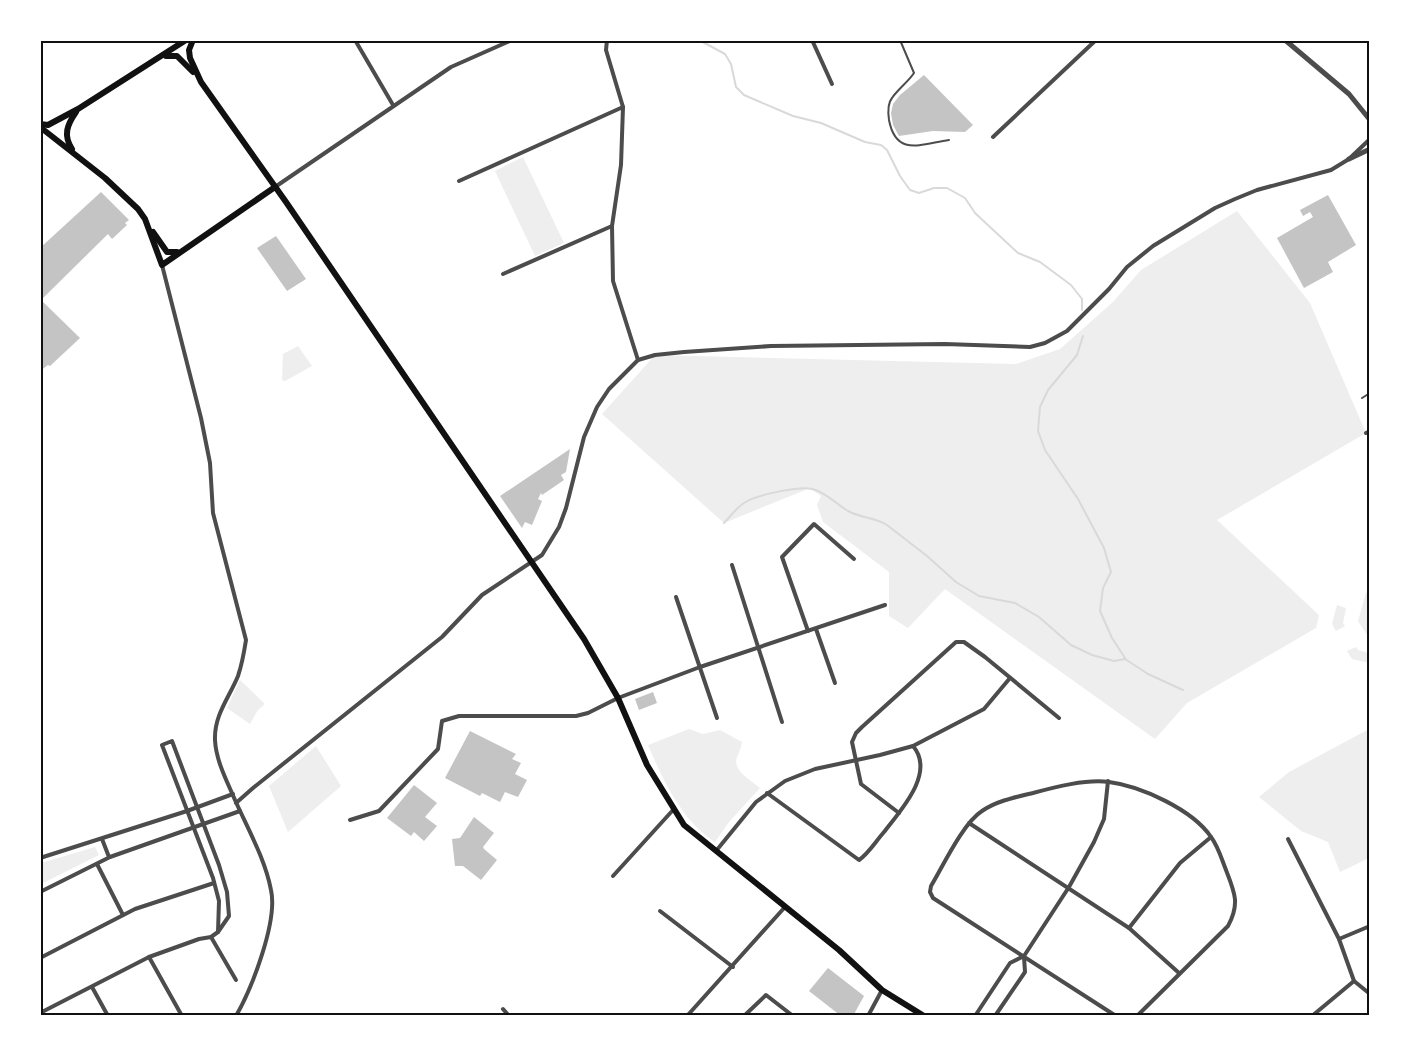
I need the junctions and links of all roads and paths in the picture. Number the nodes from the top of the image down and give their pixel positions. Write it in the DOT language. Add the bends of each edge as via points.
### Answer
graph roads {
  1 [pos="186,40"];
  2 [pos="193,40"];
  3 [pos="355,40"];
  4 [pos="512,40"];
  5 [pos="607,40"];
  6 [pos="812,40"];
  7 [pos="900,40"];
  8 [pos="1096,40"];
  9 [pos="1285,40"];
  10 [pos="162,57"];
  11 [pos="201,82"];
  12 [pos="832,84"];
  13 [pos="393,105"];
  14 [pos="623,107"];
  15 [pos="78,109"];
  16 [pos="1370,120"];
  17 [pos="40,126"];
  18 [pos="993,137"];
  19 [pos="1370,139"];
  20 [pos="949,140"];
  21 [pos="1370,149"];
  22 [pos="76,154"];
  23 [pos="1349,159"];
  24 [pos="266,175"];
  25 [pos="459,182"];
  26 [pos="275,187"];
  27 [pos="264,195"];
  28 [pos="145,219"];
  29 [pos="612,226"];
  30 [pos="180,252"];
  31 [pos="162,265"];
  32 [pos="503,274"];
  33 [pos="638,360"];
  34 [pos="1370,393"];
  35 [pos="1362,398"];
  36 [pos="854,560"];
  37 [pos="533,562"];
  38 [pos="732,565"];
  39 [pos="676,597"];
  40 [pos="885,605"];
  41 [pos="816,629"];
  42 [pos="808,631"];
  43 [pos="759,647"];
  44 [pos="700,667"];
  45 [pos="1010,678"];
  46 [pos="835,683"];
  47 [pos="618,698"];
  48 [pos="717,718"];
  49 [pos="1059,718"];
  50 [pos="782,722"];
  51 [pos="913,746"];
  52 [pos="856,760"];
  53 [pos="1108,781"];
  54 [pos="767,793"];
  55 [pos="233,794"];
  56 [pos="237,803"];
  57 [pos="198,807"];
  58 [pos="673,810"];
  59 [pos="187,811"];
  60 [pos="240,811"];
  61 [pos="898,813"];
  62 [pos="350,820"];
  63 [pos="969,823"];
  64 [pos="204,826"];
  65 [pos="193,829"];
  66 [pos="1211,837"];
  67 [pos="102,839"];
  68 [pos="1288,839"];
  69 [pos="715,851"];
  70 [pos="40,858"];
  71 [pos="109,858"];
  72 [pos="96,864"];
  73 [pos="613,876"];
  74 [pos="214,883"];
  75 [pos="1069,887"];
  76 [pos="40,892"];
  77 [pos="786,907"];
  78 [pos="660,911"];
  79 [pos="123,915"];
  80 [pos="1370,926"];
  81 [pos="1129,928"];
  82 [pos="218,932"];
  83 [pos="211,937"];
  84 [pos="1339,939"];
  85 [pos="1024,956"];
  86 [pos="148,957"];
  87 [pos="40,958"];
  88 [pos="733,967"];
  89 [pos="1179,973"];
  90 [pos="236,980"];
  91 [pos="1354,981"];
  92 [pos="92,987"];
  93 [pos="882,990"];
  94 [pos="1370,994"];
  95 [pos="503,1009"];
  96 [pos="40,1013"];
  97 [pos="108,1016"];
  98 [pos="182,1016"];
  99 [pos="236,1016"];
  100 [pos="509,1016"];
  101 [pos="687,1016"];
  102 [pos="744,1016"];
  103 [pos="794,1016"];
  104 [pos="868,1016"];
  105 [pos="924,1016"];
  106 [pos="975,1016"];
  107 [pos="995,1016"];
  108 [pos="1116,1016"];
  109 [pos="1137,1016"];
  110 [pos="1312,1016"];
  1 -- 10 [label="main road"];
  2 -- 11 [label="main road" via="190,58"];
  3 -- 13 [label="street"];
  4 -- 13 [label="street" via="451,67"];
  5 -- 14 [label="street" via="606,50"];
  6 -- 12 [label="street"];
  7 -- 20 [label="lane" via="914,73 891,98 888,110 893,136 908,145"];
  8 -- 18 [label="street"];
  9 -- 16 [label="street" via="1349,94"];
  10 -- 11 [label="main road" via="177,56"];
  10 -- 15 [label="main road"];
  11 -- 24 [label="main road"];
  13 -- 26 [label="street"];
  14 -- 25 [label="street"];
  14 -- 29 [label="street" via="621,165"];
  15 -- 17 [label="main road"];
  15 -- 22 [label="main road" via="66,131"];
  17 -- 22 [label="main road"];
  19 -- 23 [label="street"];
  21 -- 23 [label="street"];
  22 -- 28 [label="main road"];
  23 -- 33 [label="street" via="1331,170 1257,190 1215,208 1153,246 1127,267 1067,331 1045,343 1030,347 771,346 655,355"];
  24 -- 26 [label="main road"];
  24 -- 27 [label="main road" via="269,188"];
  26 -- 27 [label="main road"];
  26 -- 37 [label="main road"];
  27 -- 30 [label="main road"];
  28 -- 30 [label="main road" via="167,252"];
  28 -- 31 [label="main road"];
  29 -- 32 [label="street"];
  29 -- 33 [label="street" via="613,281"];
  30 -- 31 [label="main road"];
  31 -- 55 [label="street" via="201,418 210,463 213,513 246,640 238,677 222,706 215,740 219,762"];
  33 -- 37 [label="street" via="597,407 584,437 559,527 542,555"];
  34 -- 35 [label="lane"];
  36 -- 42 [label="street" via="814,524 782,557"];
  37 -- 47 [label="main road"];
  37 -- 56 [label="street" via="482,595 442,637"];
  38 -- 43 [label="street"];
  39 -- 44 [label="street"];
  40 -- 41 [label="street"];
  41 -- 42 [label="street"];
  41 -- 46 [label="street"];
  42 -- 43 [label="street"];
  43 -- 44 [label="street"];
  43 -- 50 [label="street"];
  44 -- 47 [label="street"];
  44 -- 48 [label="street"];
  45 -- 49 [label="street"];
  45 -- 51 [label="street" via="984,710"];
  45 -- 52 [label="street" via="961,641 956,642 856,733 852,742"];
  47 -- 58 [label="main road" via="638,747"];
  47 -- 62 [label="street" via="576,716 445,719 438,749 379,811"];
  51 -- 52 [label="street"];
  51 -- 61 [label="street" via="920,760 916,784"];
  52 -- 54 [label="street" via="808,771"];
  52 -- 61 [label="street" via="865,788"];
  53 -- 63 [label="street" via="1063,785 1011,799 986,808"];
  53 -- 66 [label="street" via="1163,800 1193,818"];
  53 -- 75 [label="street" via="1104,819"];
  54 -- 61 [label="street" via="860,860"];
  54 -- 69 [label="street"];
  55 -- 56 [label="street"];
  55 -- 57 [label="street"];
  56 -- 60 [label="street"];
  57 -- 59 [label="street"];
  57 -- 59 [label="street" via="172,741 162,745"];
  57 -- 64 [label="street"];
  58 -- 69 [label="main road" via="684,825"];
  58 -- 73 [label="street"];
  59 -- 65 [label="street"];
  59 -- 67 [label="street"];
  60 -- 64 [label="street"];
  60 -- 99 [label="street" via="267,872 273,904 251,987"];
  63 -- 75 [label="street"];
  63 -- 85 [label="street" via="930,892 933,898"];
  64 -- 65 [label="street"];
  64 -- 82 [label="street" via="227,892 229,916"];
  65 -- 71 [label="street"];
  65 -- 74 [label="street"];
  66 -- 81 [label="street" via="1180,863"];
  66 -- 89 [label="street" via="1234,890 1234,915 1228,926"];
  67 -- 70 [label="street"];
  67 -- 71 [label="street"];
  68 -- 84 [label="street"];
  69 -- 77 [label="main road"];
  71 -- 72 [label="street"];
  72 -- 76 [label="street"];
  72 -- 79 [label="street"];
  74 -- 79 [label="street"];
  74 -- 82 [label="street" via="219,901"];
  75 -- 81 [label="street"];
  75 -- 85 [label="street"];
  77 -- 88 [label="street"];
  77 -- 93 [label="main road"];
  78 -- 88 [label="street"];
  79 -- 87 [label="street"];
  80 -- 84 [label="street"];
  81 -- 89 [label="street"];
  82 -- 83 [label="street"];
  83 -- 86 [label="street"];
  83 -- 90 [label="street"];
  84 -- 91 [label="street"];
  85 -- 106 [label="street" via="1010,963"];
  85 -- 107 [label="street" via="1025,972"];
  85 -- 108 [label="street"];
  86 -- 92 [label="street"];
  86 -- 98 [label="street"];
  88 -- 101 [label="street"];
  89 -- 109 [label="street"];
  91 -- 94 [label="street"];
  91 -- 110 [label="street"];
  92 -- 96 [label="street"];
  92 -- 97 [label="street"];
  93 -- 104 [label="street"];
  93 -- 105 [label="main road"];
  95 -- 100 [label="street"];
  102 -- 103 [label="street" via="763,996"];
}
